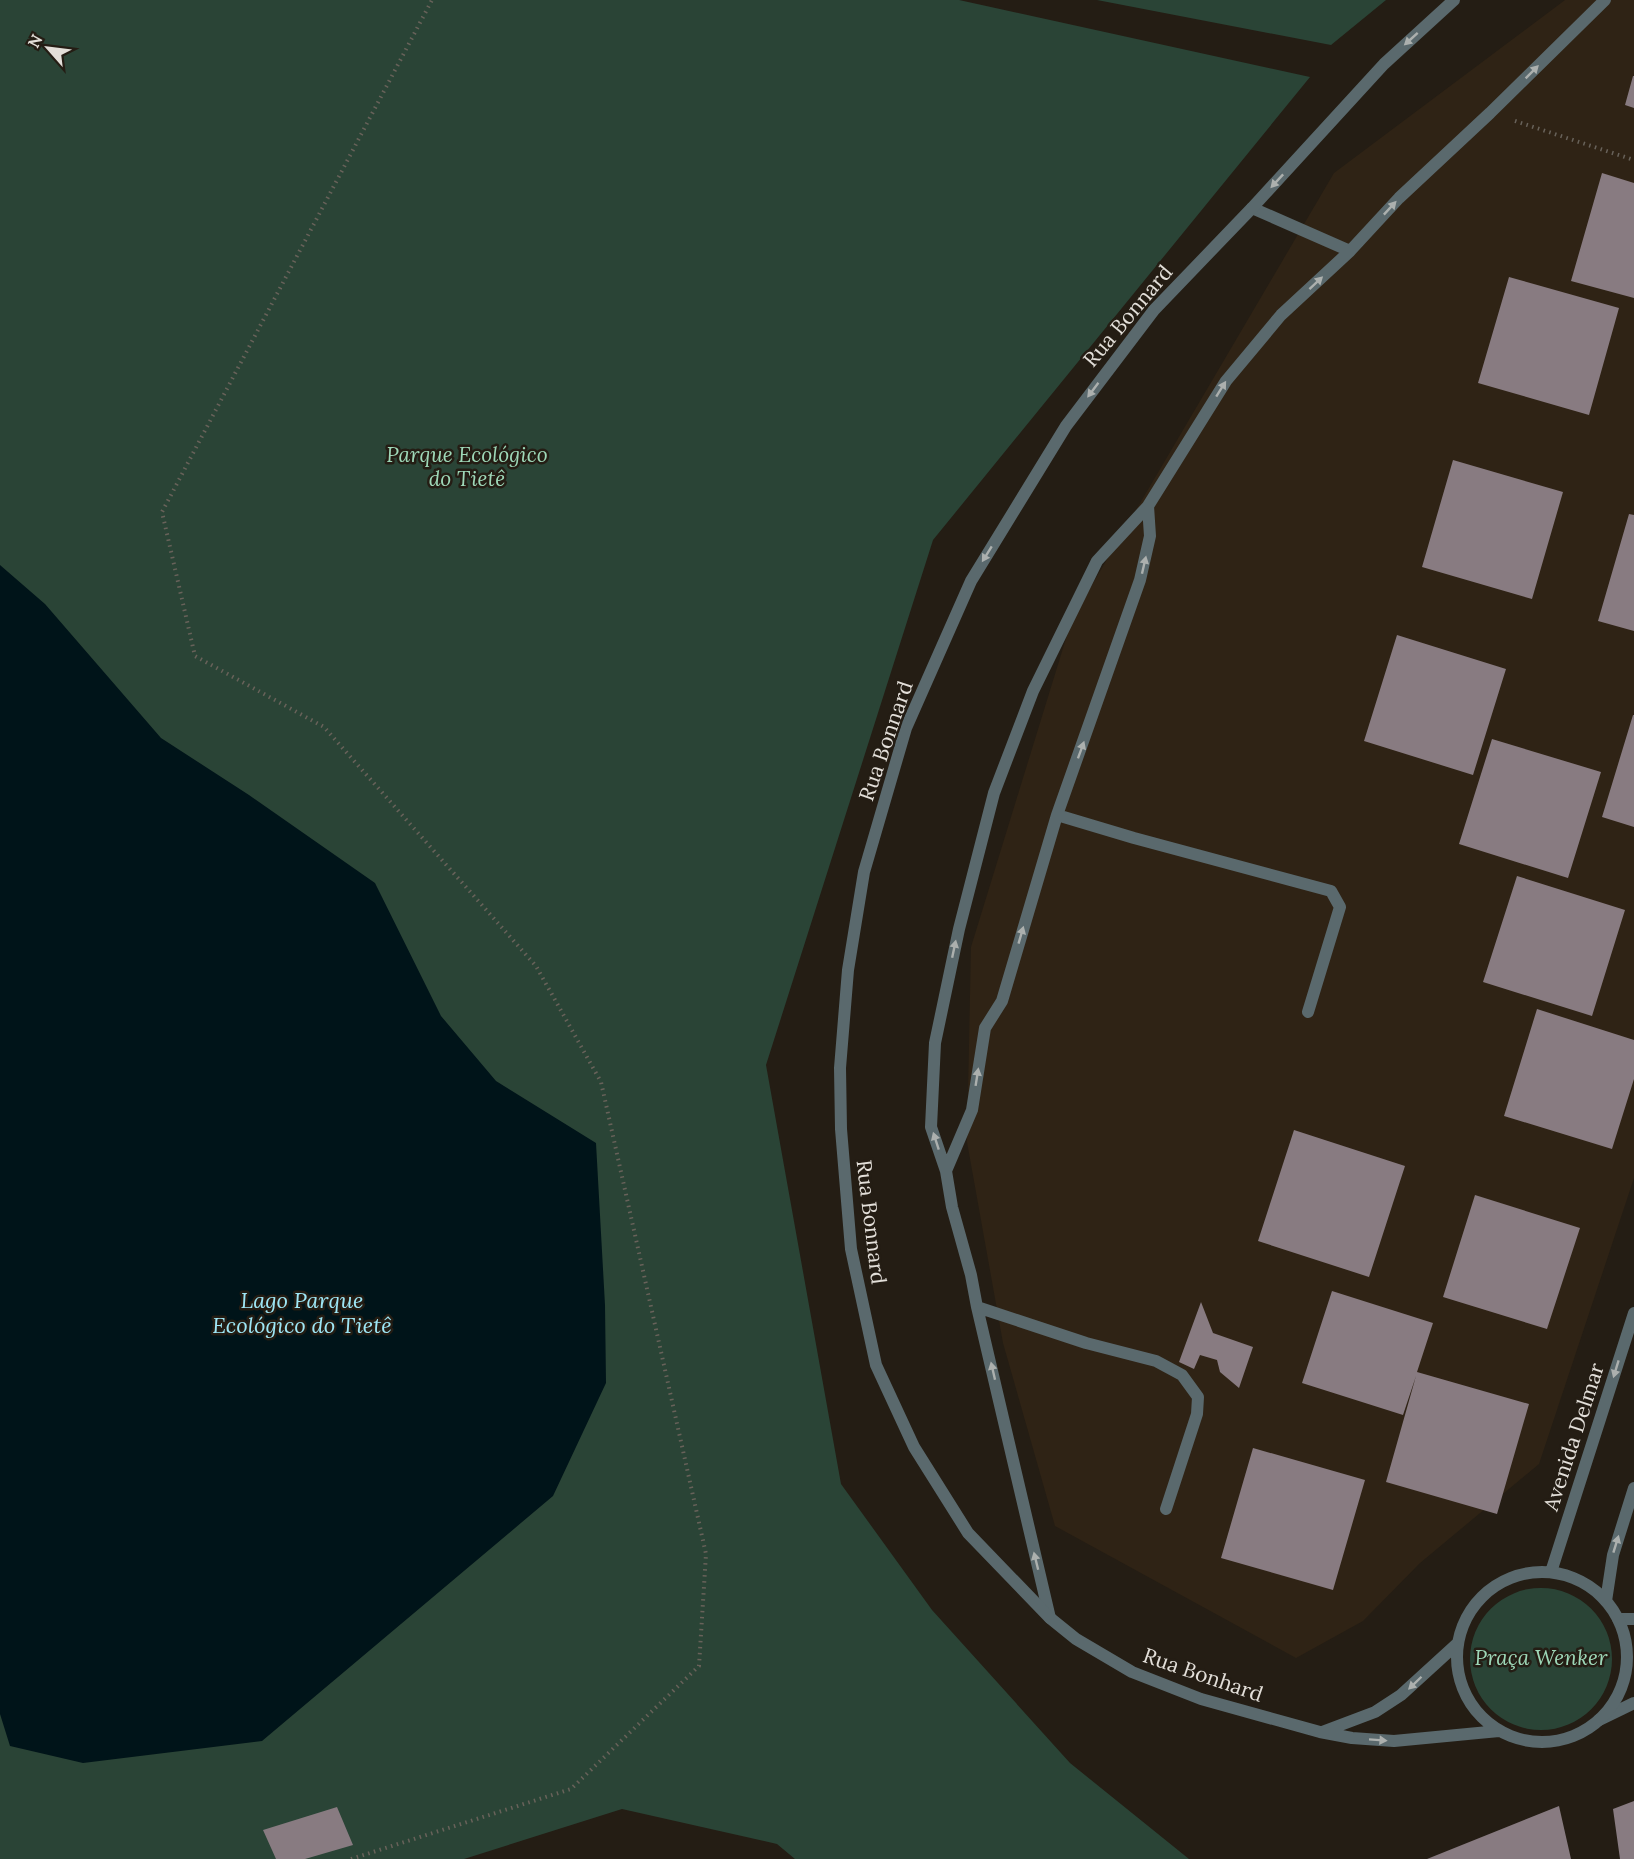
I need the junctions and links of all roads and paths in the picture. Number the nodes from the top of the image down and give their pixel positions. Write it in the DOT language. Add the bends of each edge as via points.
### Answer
graph roads {
  1 [pos="432,0"];
  2 [pos="1454,0"];
  3 [pos="1605,0"];
  4 [pos="1490,113"];
  5 [pos="1634,160"];
  6 [pos="1252,208"];
  7 [pos="1350,251"];
  8 [pos="1148,506"];
  9 [pos="1057,815"];
  10 [pos="1308,1012"];
  11 [pos="946,1172"];
  12 [pos="977,1307"];
  13 [pos="1634,1313"];
  14 [pos="1634,1488"];
  15 [pos="1166,1509"];
  16 [pos="1551,1572"];
  17 [pos="1606,1601"];
  18 [pos="1050,1618"];
  19 [pos="1618,1619"];
  20 [pos="1634,1619"];
  21 [pos="1458,1643"];
  22 [pos="1634,1703"];
  23 [pos="1599,1720"];
  24 [pos="1498,1731"];
  25 [pos="1320,1732"];
  26 [pos="351,1859"];
  1 -- 26 [label="path" via="162,512 195,656 324,727 536,966 601,1082 706,1554 699,1666 571,1790"];
  2 -- 6 [label="street, Rua Bonnard, one-way" via="1384,64"];
  4 -- 3 [label="street, one-way"];
  4 -- 5 [label="path"];
  7 -- 4 [label="street, one-way" via="1399,198"];
  6 -- 7 [label="street"];
  6 -- 18 [label="street, Rua Bonnard, one-way" via="1154,310 1093,390 1066,426 971,581 906,728 864,872 848,970 840,1068 841,1129 851,1249 876,1365 914,1447 968,1533"];
  8 -- 7 [label="street, one-way" via="1226,381 1281,315"];
  9 -- 8 [label="street, one-way" via="1140,580 1150,536"];
  11 -- 8 [label="street, one-way" via="931,1127 934,1043 994,793 1033,691 1097,561"];
  9 -- 10 [label="street" via="1331,891 1340,907"];
  11 -- 9 [label="street, one-way" via="972,1110 985,1028 1002,1001"];
  11 -- 12 [label="street"];
  12 -- 15 [label="street" via="1156,1361 1182,1375 1198,1397 1197,1414"];
  18 -- 12 [label="street, one-way"];
  13 -- 16 [label="street, Avenida Delmar, one-way"];
  17 -- 14 [label="street, one-way" via="1613,1555"];
  16 -- 17 [label="street" via="1572,1577"];
  16 -- 21 [label="street" via="1525,1573 1501,1582 1480,1598 1466,1619"];
  17 -- 19 [label="street"];
  18 -- 25 [label="street, Rua Bonhard" via="1076,1639 1132,1672 1201,1699"];
  19 -- 20 [label="street"];
  19 -- 23 [label="street" via="1626,1645 1625,1672 1616,1698"];
  21 -- 24 [label="street" via="1457,1669 1464,1693 1478,1715"];
  21 -- 25 [label="street, one-way" via="1393,1701 1375,1712"];
  22 -- 23 [label="street"];
  23 -- 24 [label="street" via="1577,1734 1551,1742 1524,1741"];
  25 -- 24 [label="street, Rua Bonhard, one-way" via="1394,1741"];
}
